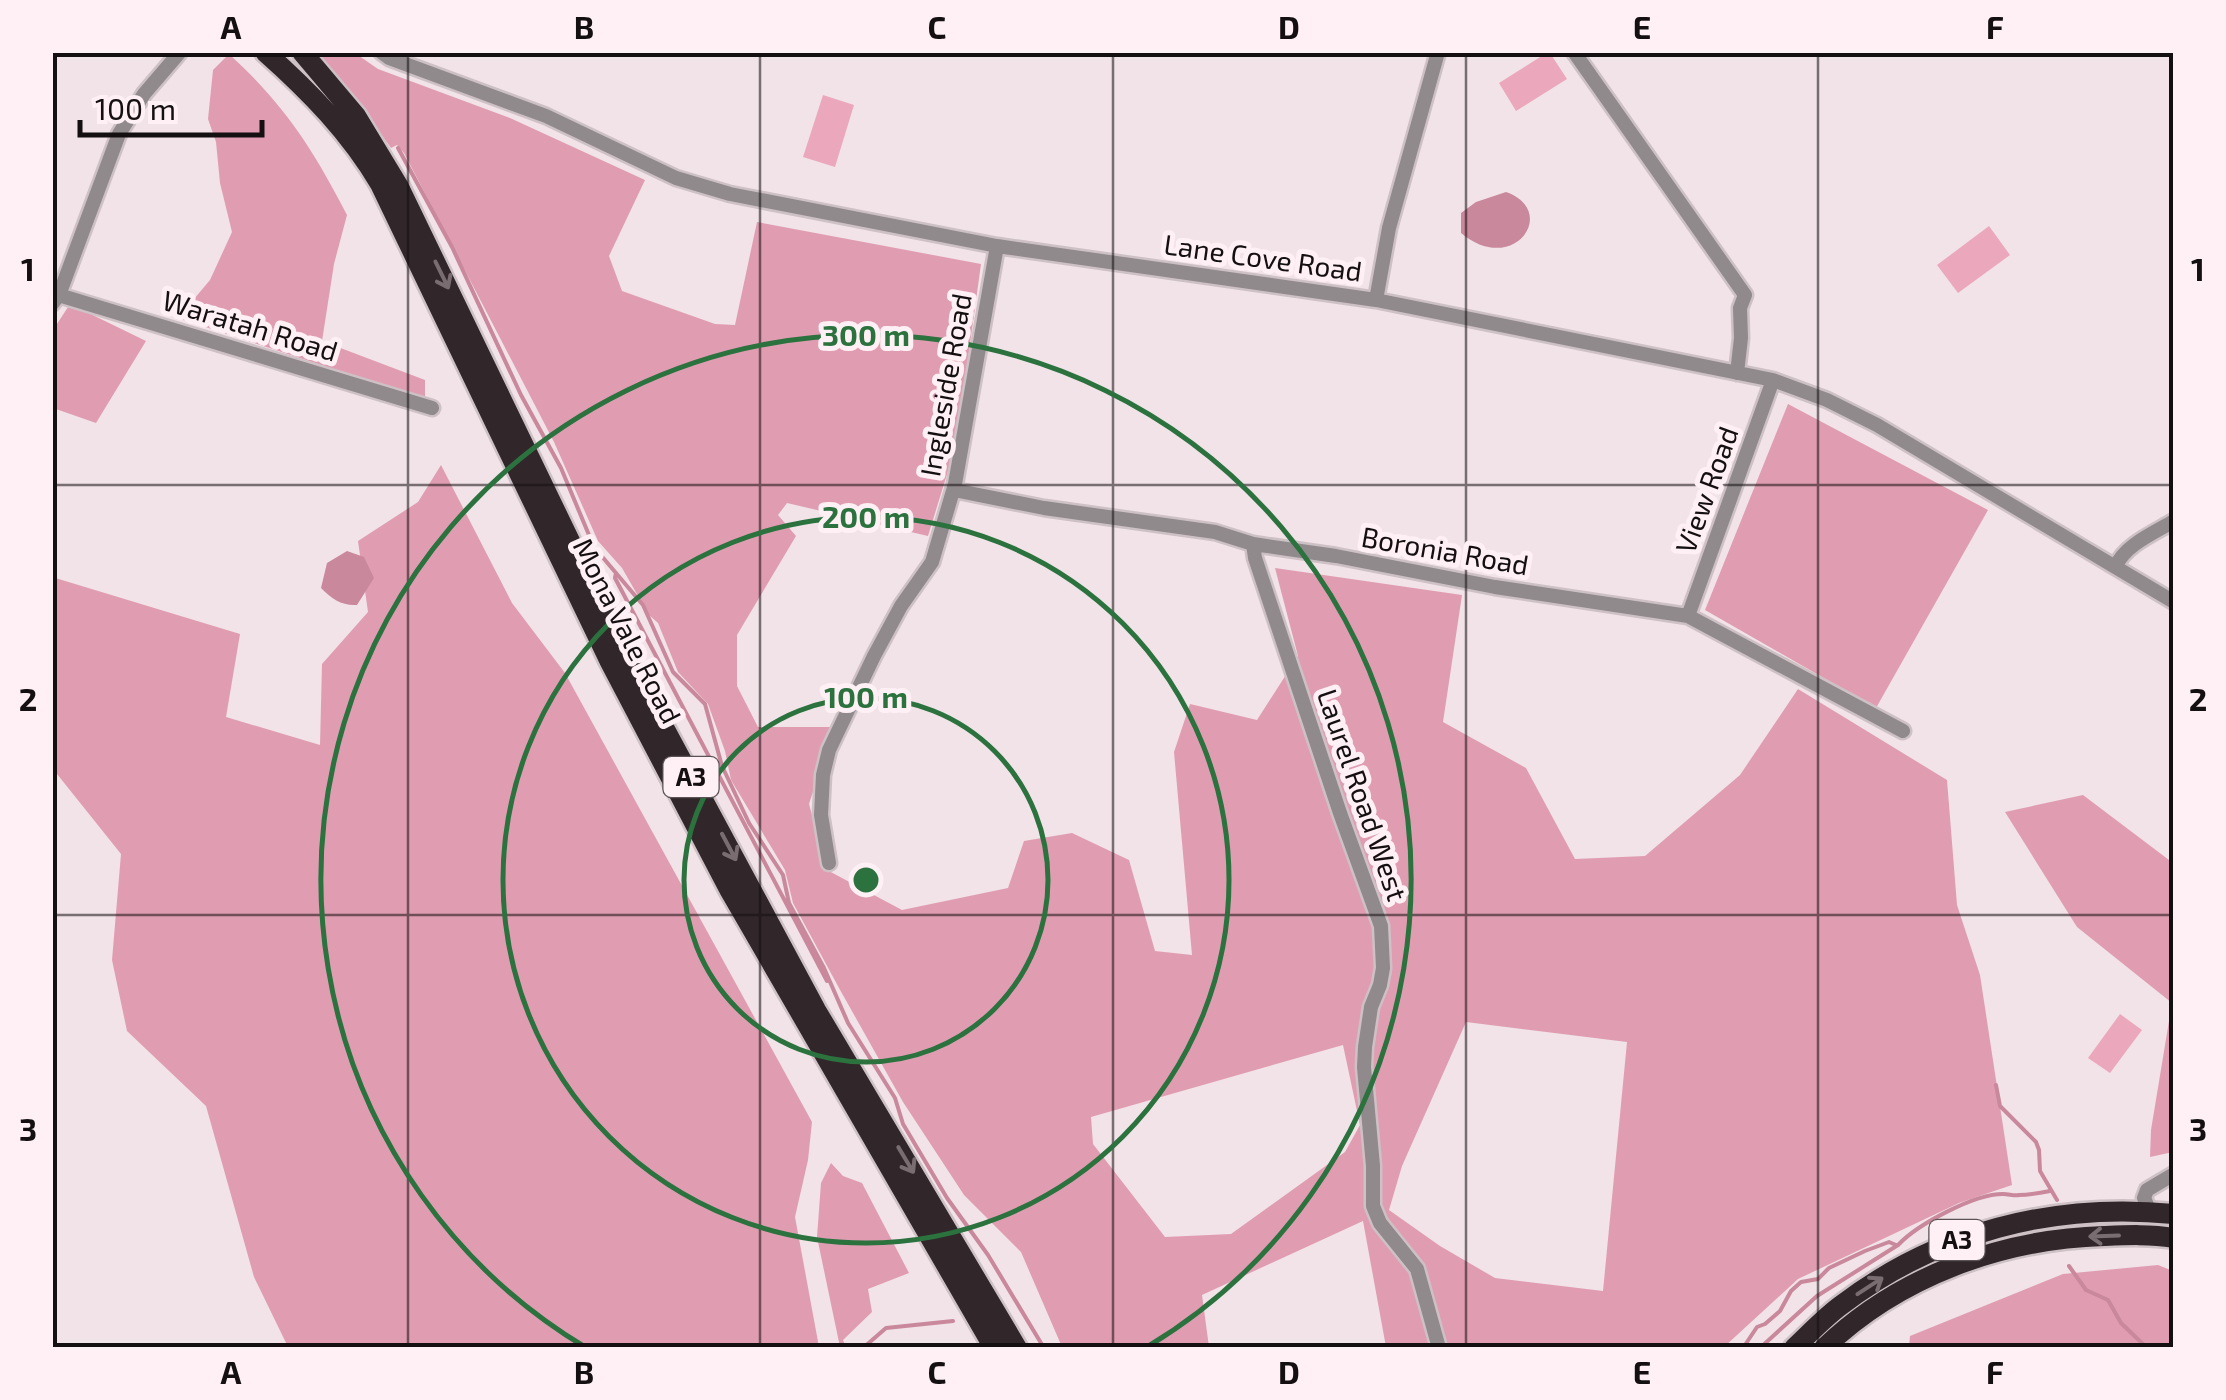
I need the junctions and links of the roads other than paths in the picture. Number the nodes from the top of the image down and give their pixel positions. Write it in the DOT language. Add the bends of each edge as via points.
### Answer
graph roads {
  1 [pos="180,52"];
  2 [pos="266,52"];
  3 [pos="302,52"];
  4 [pos="381,52"];
  5 [pos="1438,52"];
  6 [pos="1574,52"];
  7 [pos="997,246"];
  8 [pos="55,297"];
  9 [pos="1376,300"];
  10 [pos="1737,373"];
  11 [pos="1773,380"];
  12 [pos="432,408"];
  13 [pos="954,490"];
  14 [pos="2174,521"];
  15 [pos="1252,544"];
  16 [pos="2116,566"];
  17 [pos="2174,602"];
  18 [pos="1688,616"];
  19 [pos="1903,731"];
  20 [pos="830,863"];
  21 [pos="2174,1174"];
  22 [pos="2150,1212"];
  23 [pos="2174,1214"];
  24 [pos="2174,1238"];
  25 [pos="994,1348"];
  26 [pos="1017,1348"];
  27 [pos="1439,1348"];
  28 [pos="1794,1348"];
  29 [pos="1824,1348"];
  1 -- 8 [label="street" via="119,134"];
  2 -- 25 [label="highway, Mona Vale Road / A3" via="336,122 380,184 609,660 730,891"];
  3 -- 26 [label="highway, Mona Vale Road / A3, one-way" via="356,116 390,172 634,672 816,1010"];
  4 -- 7 [label="street, Lane Cove Road" via="546,116 676,178"];
  5 -- 9 [label="street"];
  6 -- 10 [label="street" via="1745,295"];
  7 -- 9 [label="street, Lane Cove Road"];
  7 -- 13 [label="street, Ingleside Road"];
  8 -- 12 [label="street, Waratah Road"];
  9 -- 10 [label="street, Lane Cove Road"];
  10 -- 11 [label="street, Lane Cove Road"];
  11 -- 16 [label="street, Lane Cove Road" via="1878,425"];
  11 -- 18 [label="street, View Road"];
  13 -- 15 [label="street, Boronia Road" via="1214,532"];
  13 -- 20 [label="street, Ingleside Road" via="932,562 883,639 830,750 821,815"];
  14 -- 16 [label="street" via="2126,551"];
  15 -- 18 [label="street, Boronia Road"];
  15 -- 27 [label="street, Laurel Road West" via="1381,926 1380,985 1364,1067 1372,1206 1416,1269"];
  16 -- 17 [label="street, Lane Cove Road"];
  18 -- 19 [label="street, Boronia Road"];
  21 -- 22 [label="street" via="2148,1190"];
  22 -- 23 [label="highway, A3"];
  28 -- 22 [label="highway, A3, one-way" via="1838,1307 1941,1246 2002,1225 2074,1213"];
  24 -- 29 [label="highway, A3, one-way" via="2074,1237 1970,1260 1915,1283"];
}
